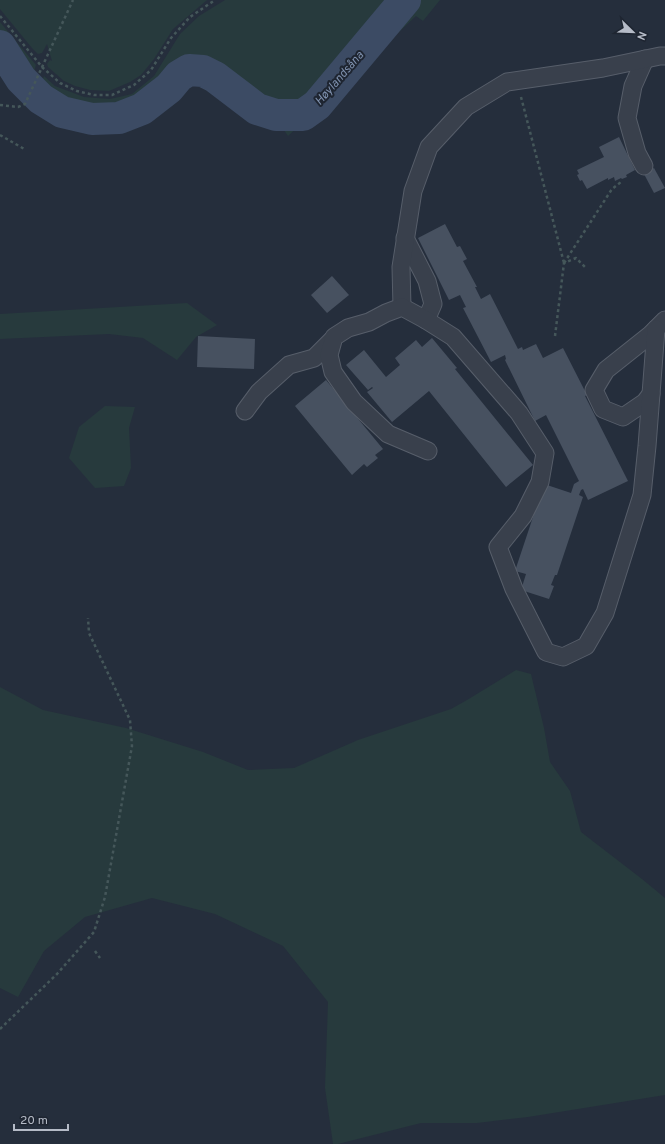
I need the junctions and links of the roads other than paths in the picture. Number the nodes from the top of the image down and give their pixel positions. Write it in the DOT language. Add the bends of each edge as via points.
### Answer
graph roads {
  1 [pos="665,56"];
  2 [pos="645,59"];
  3 [pos="644,166"];
  4 [pos="405,238"];
  5 [pos="402,307"];
  6 [pos="426,320"];
  7 [pos="661,325"];
  8 [pos="334,337"];
  9 [pos="651,394"];
  10 [pos="245,411"];
  11 [pos="428,452"];
  1 -- 2 [label="lane"];
  2 -- 3 [label="lane" via="633,86 628,118 637,153"];
  2 -- 4 [label="lane" via="604,68 507,82 466,107 429,147 413,191"];
  4 -- 5 [label="lane" via="401,266"];
  4 -- 6 [label="lane" via="427,281 434,304"];
  5 -- 6 [label="lane"];
  5 -- 8 [label="lane" via="369,322 348,328"];
  6 -- 9 [label="lane" via="453,337 519,413 545,453 540,482 522,516 498,547 514,589 546,652 563,657 586,646 605,612 642,495"];
  7 -- 9 [label="lane"];
  7 -- 9 [label="lane" via="639,335 626,354 606,370 594,390 602,409 623,417 645,402"];
  8 -- 10 [label="lane" via="314,358 289,365 260,392"];
  8 -- 11 [label="lane" via="329,354 333,372 354,402 388,434"];
}
